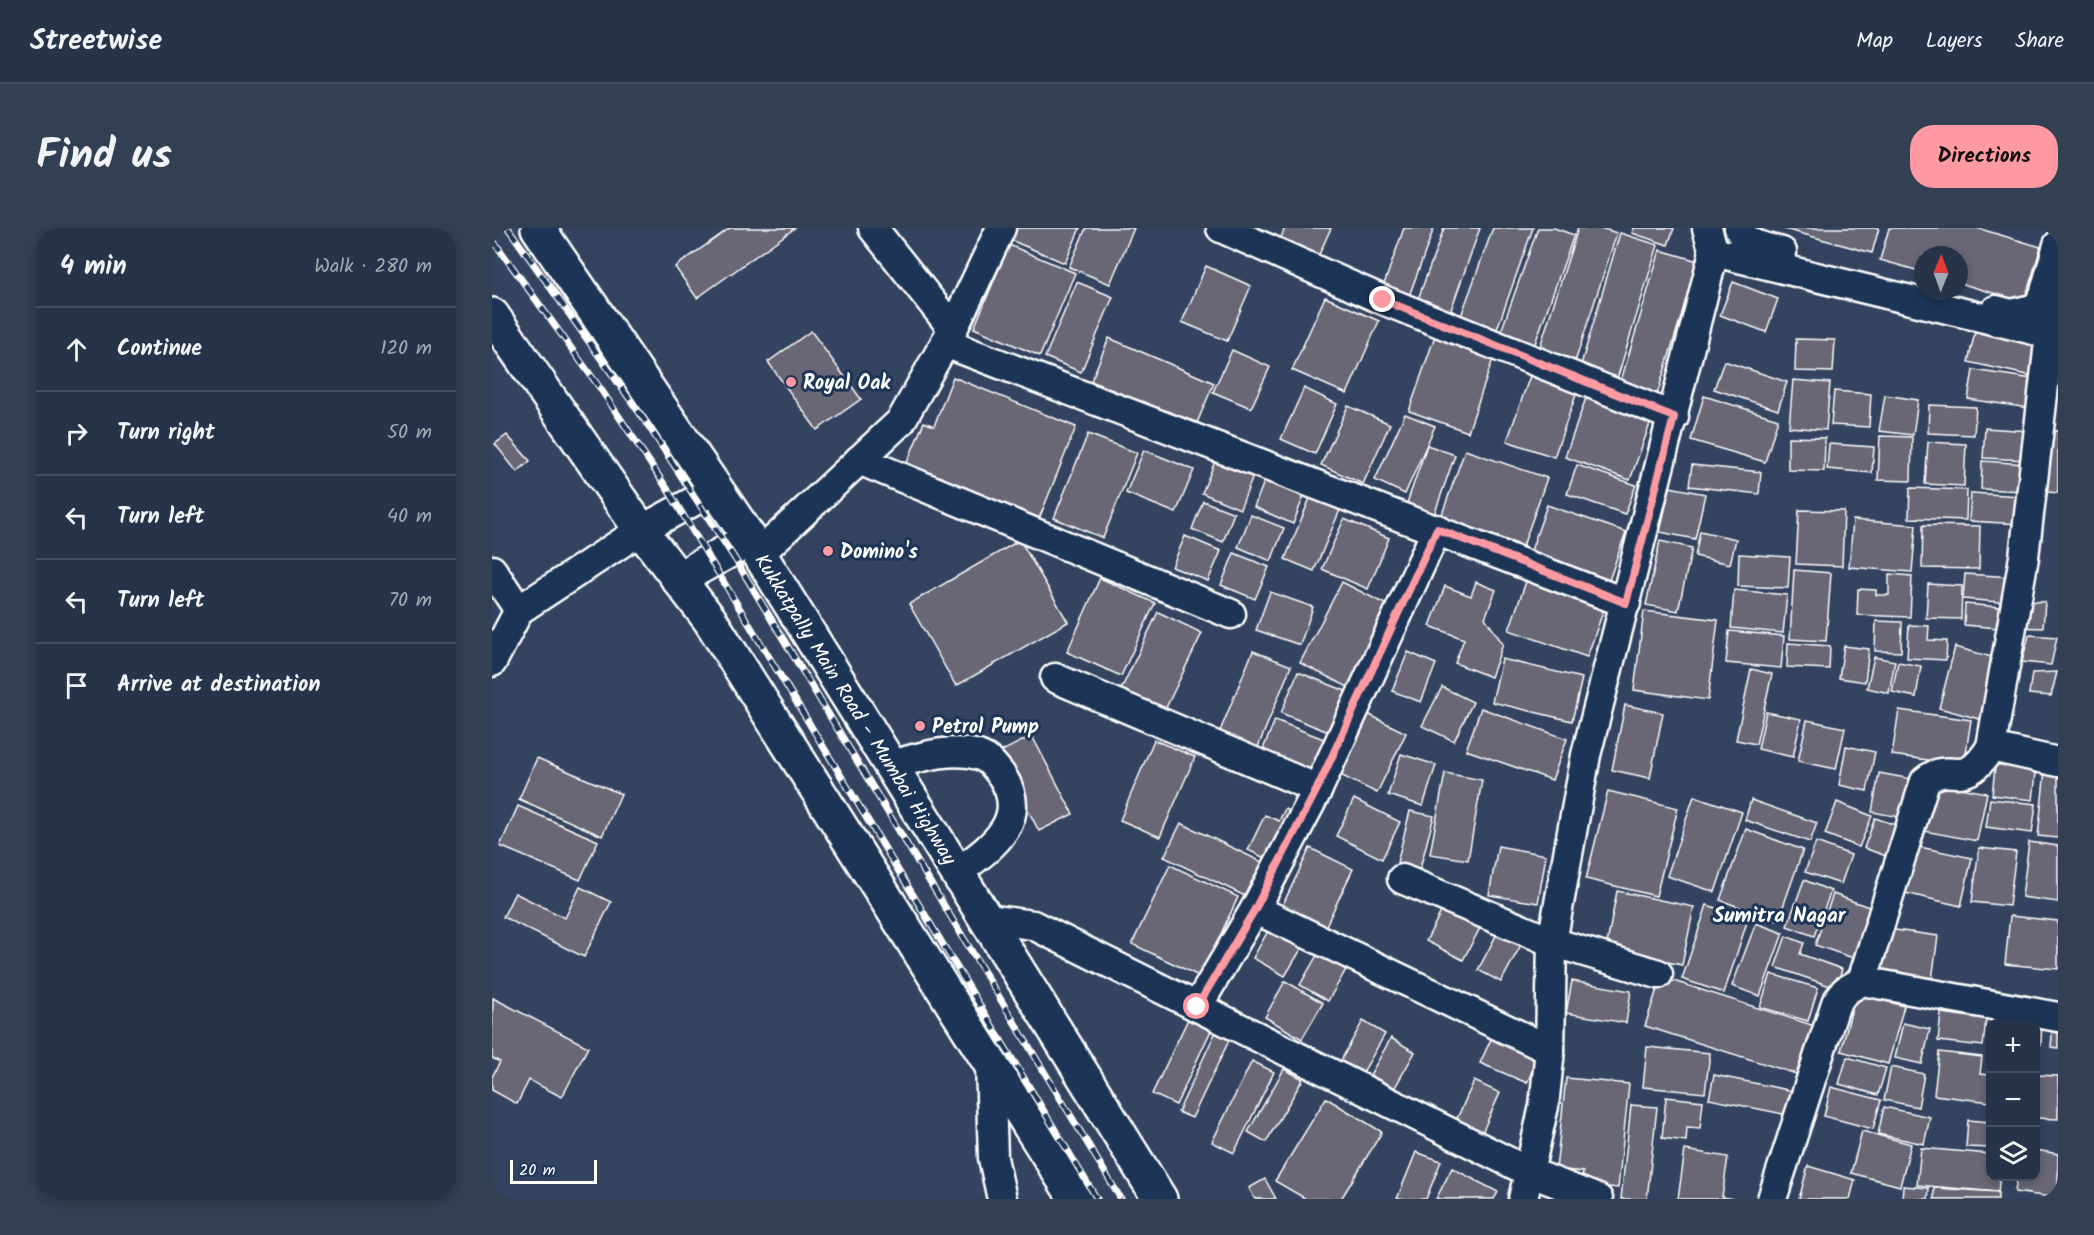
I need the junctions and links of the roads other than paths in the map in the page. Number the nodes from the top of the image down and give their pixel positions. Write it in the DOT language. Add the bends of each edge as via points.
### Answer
graph roads {
  1 [pos="538,228"];
  2 [pos="1001,228"];
  3 [pos="1221,228"];
  4 [pos="1739,228"];
  5 [pos="881,232"];
  6 [pos="1711,240"];
  7 [pos="2058,245"];
  8 [pos="1914,288"];
  9 [pos="1958,300"];
  10 [pos="2058,306"];
  11 [pos="492,315"];
  12 [pos="2054,335"];
  13 [pos="949,336"];
  14 [pos="1674,417"];
  15 [pos="859,460"];
  16 [pos="716,489"];
  17 [pos="1437,529"];
  18 [pos="641,530"];
  19 [pos="755,547"];
  20 [pos="492,570"];
  21 [pos="678,579"];
  22 [pos="1626,603"];
  23 [pos="519,610"];
  24 [pos="1231,614"];
  25 [pos="492,663"];
  26 [pos="1055,678"];
  27 [pos="1991,747"];
  28 [pos="2058,762"];
  29 [pos="891,765"];
  30 [pos="1317,789"];
  31 [pos="957,872"];
  32 [pos="1402,879"];
  33 [pos="1255,909"];
  34 [pos="987,919"];
  35 [pos="1552,942"];
  36 [pos="1658,974"];
  37 [pos="1862,981"];
  38 [pos="1197,1007"];
  39 [pos="2058,1017"];
  40 [pos="1550,1050"];
  41 [pos="990,1063"];
  42 [pos="1529,1172"];
  43 [pos="1002,1199"];
  44 [pos="1076,1199"];
  45 [pos="1160,1199"];
  46 [pos="1523,1199"];
  47 [pos="1547,1199"];
  48 [pos="1598,1199"];
  49 [pos="1772,1199"];
  1 -- 16 [label="highway, Kukkatpally Main Road - Mumbai Highway"];
  2 -- 13 [label="street"];
  3 -- 14 [label="street" via="1383,300"];
  4 -- 8 [label="street" via="1753,243"];
  5 -- 13 [label="street"];
  6 -- 12 [label="street"];
  6 -- 14 [label="street"];
  7 -- 9 [label="street" via="2044,295 2036,308 2011,314"];
  10 -- 12 [label="street"];
  11 -- 18 [label="highway"];
  12 -- 27 [label="street" via="2024,557"];
  13 -- 15 [label="street" via="901,421"];
  13 -- 17 [label="street"];
  14 -- 22 [label="street"];
  15 -- 19 [label="street"];
  15 -- 24 [label="street"];
  16 -- 18 [label="street"];
  16 -- 19 [label="highway, Kukkatpally Main Road - Mumbai Highway"];
  17 -- 22 [label="street"];
  17 -- 30 [label="street"];
  18 -- 21 [label="highway"];
  18 -- 23 [label="street"];
  19 -- 21 [label="highway"];
  19 -- 29 [label="highway, Kukkatpally Main Road - Mumbai Highway"];
  20 -- 23 [label="street"];
  21 -- 41 [label="highway" via="710,620"];
  22 -- 35 [label="street" via="1586,755"];
  23 -- 25 [label="street"];
  26 -- 30 [label="street"];
  27 -- 28 [label="street"];
  27 -- 37 [label="street" via="1979,766 1968,773 1935,773 1925,781"];
  29 -- 31 [label="highway, Kukkatpally Main Road - Mumbai Highway"];
  29 -- 31 [label="street" via="953,753 978,755 993,762 1006,783 1014,805 1009,823 990,848"];
  30 -- 33 [label="street"];
  31 -- 34 [label="highway, Kukkatpally Main Road - Mumbai Highway"];
  32 -- 35 [label="street"];
  33 -- 38 [label="street"];
  33 -- 40 [label="street"];
  34 -- 38 [label="street" via="1033,925"];
  34 -- 45 [label="highway, Kukkatpally Main Road - Mumbai Highway"];
  35 -- 36 [label="street"];
  35 -- 40 [label="street"];
  37 -- 39 [label="street"];
  37 -- 49 [label="street" via="1845,991 1836,1003"];
  38 -- 42 [label="street"];
  40 -- 42 [label="street" via="1544,1106"];
  41 -- 43 [label="street" via="993,1158"];
  41 -- 44 [label="highway"];
  42 -- 46 [label="street"];
  42 -- 47 [label="street"];
  42 -- 48 [label="street"];
}
